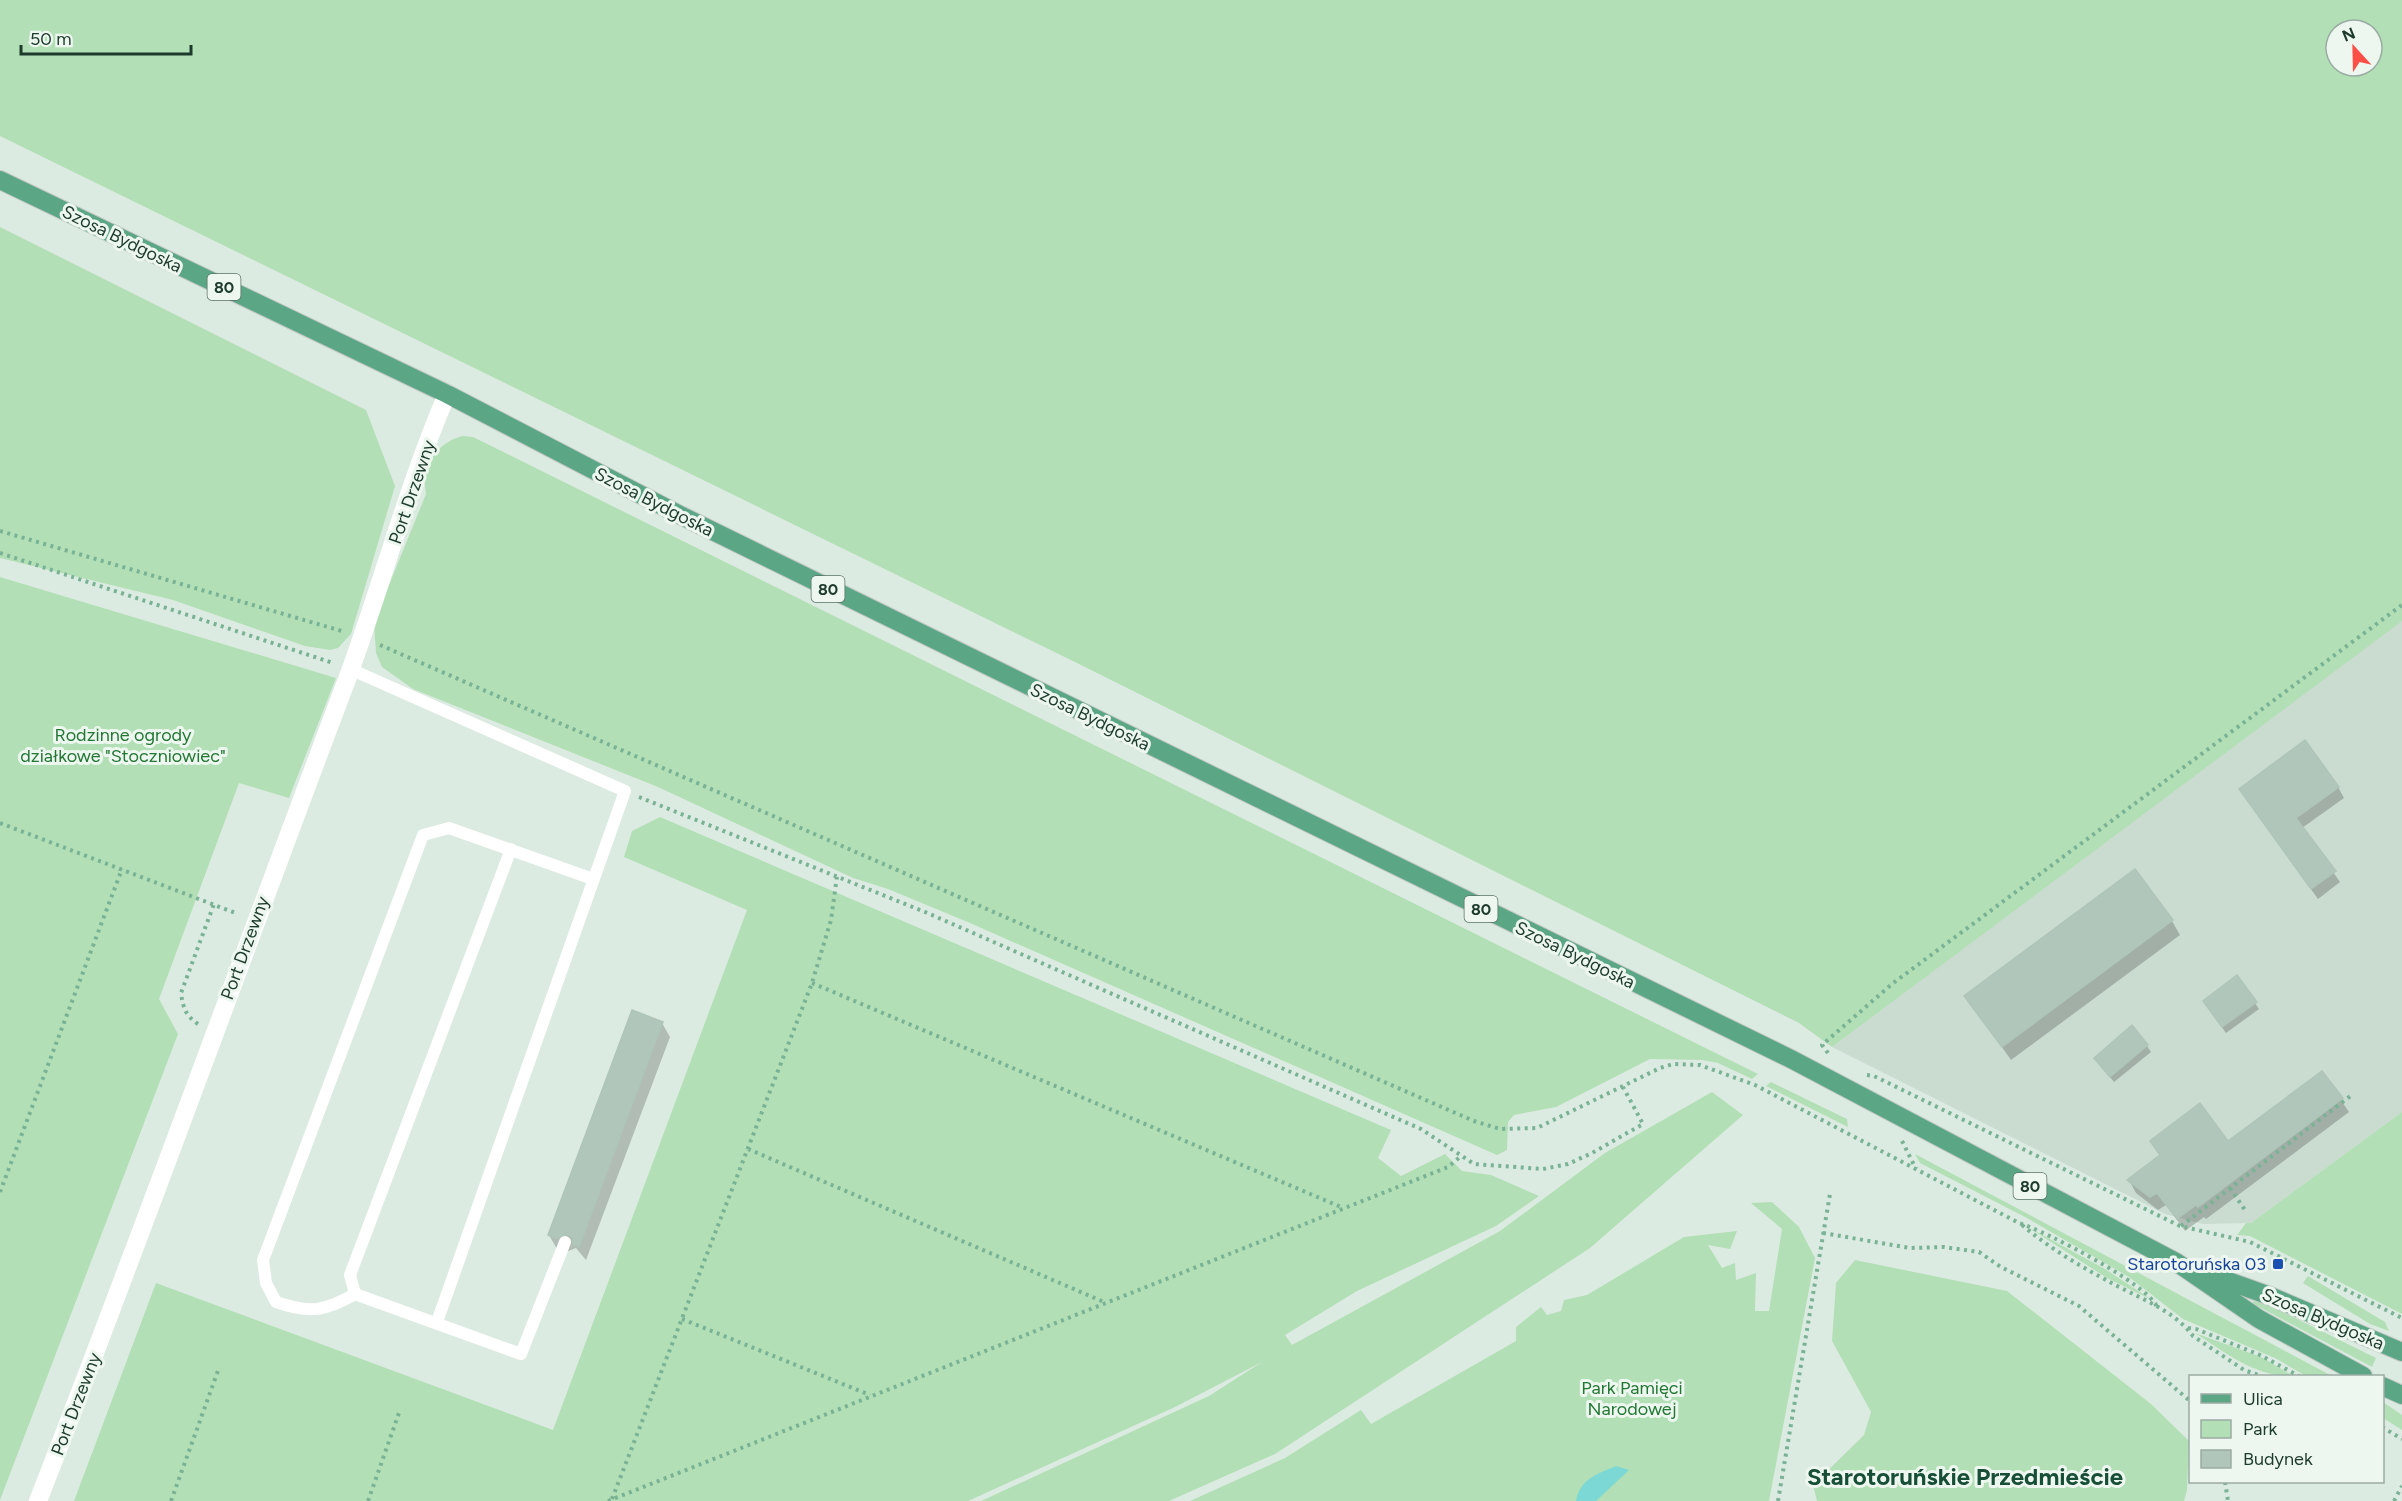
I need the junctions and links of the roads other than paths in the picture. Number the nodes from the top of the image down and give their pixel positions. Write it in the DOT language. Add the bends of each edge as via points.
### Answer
graph roads {
  1 [pos="0,180"];
  2 [pos="447,394"];
  3 [pos="350,669"];
  4 [pos="511,849"];
  5 [pos="593,879"];
  6 [pos="565,1242"];
  7 [pos="2176,1262"];
  8 [pos="356,1294"];
  9 [pos="437,1322"];
  10 [pos="2402,1352"];
  11 [pos="2359,1375"];
  12 [pos="2384,1387"];
  13 [pos="2402,1395"];
  14 [pos="38,1501"];
  1 -- 2 [label="main road, Szosa Bydgoska / 80"];
  2 -- 3 [label="street, Port Drzewny"];
  2 -- 7 [label="main road, Szosa Bydgoska / 80" via="712,531 1791,1059"];
  3 -- 5 [label="lane" via="625,791"];
  3 -- 14 [label="street, Port Drzewny" via="138,1244"];
  4 -- 5 [label="lane"];
  4 -- 8 [label="lane" via="350,1275"];
  4 -- 8 [label="lane" via="448,828 423,835 263,1260 266,1282 276,1302 302,1311 333,1307"];
  5 -- 9 [label="lane"];
  6 -- 9 [label="lane" via="521,1354"];
  7 -- 10 [label="main road, Szosa Bydgoska / 80" via="2270,1296"];
  7 -- 11 [label="main road, Szosa Bydgoska / 80" via="2259,1319"];
  8 -- 9 [label="lane"];
  12 -- 13 [label="main road"];
}
